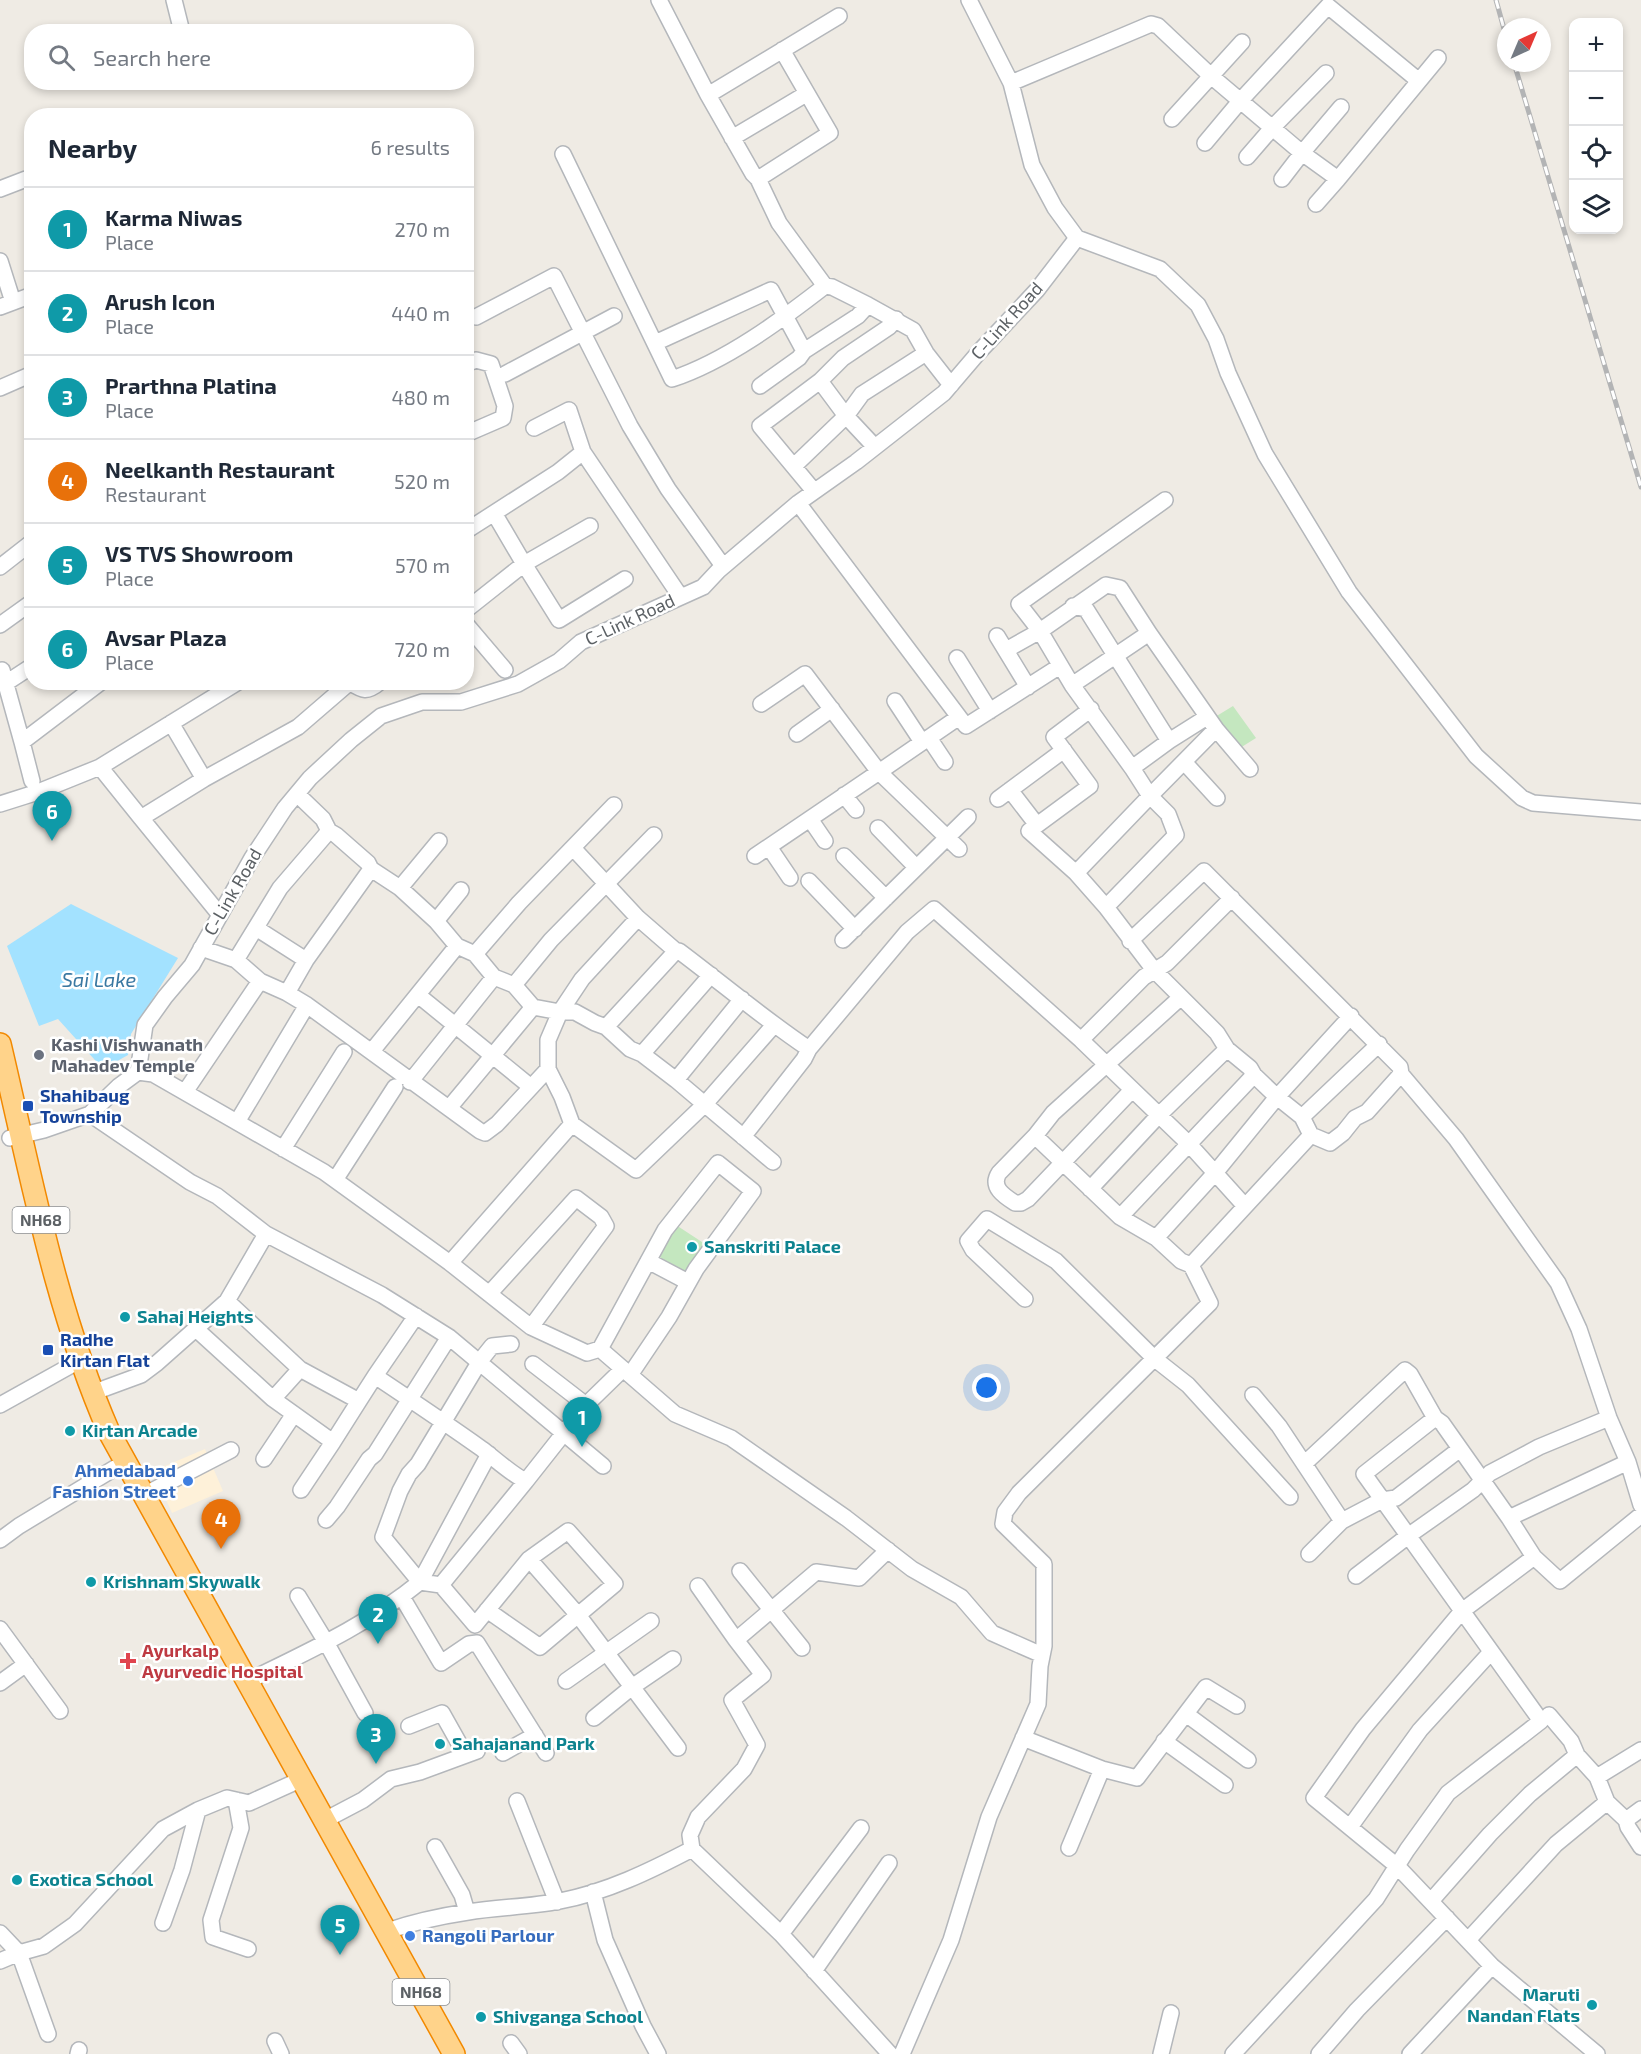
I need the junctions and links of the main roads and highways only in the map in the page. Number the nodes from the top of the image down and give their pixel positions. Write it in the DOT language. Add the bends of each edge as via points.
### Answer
graph roads {
  1 [pos="0,1044"];
  2 [pos="0,1096"];
  3 [pos="16,1137"];
  4 [pos="297,1782"];
  5 [pos="439,2054"];
  6 [pos="454,2054"];
  1 -- 3 [label="highway, NH68"];
  2 -- 3 [label="highway, NH68"];
  3 -- 4 [label="highway, NH68" via="92,1393 109,1432 248,1681"];
  3 -- 4 [label="highway, NH68" via="62,1346 107,1455"];
  4 -- 5 [label="highway, NH68"];
  4 -- 6 [label="highway, NH68" via="325,1820"];
}
